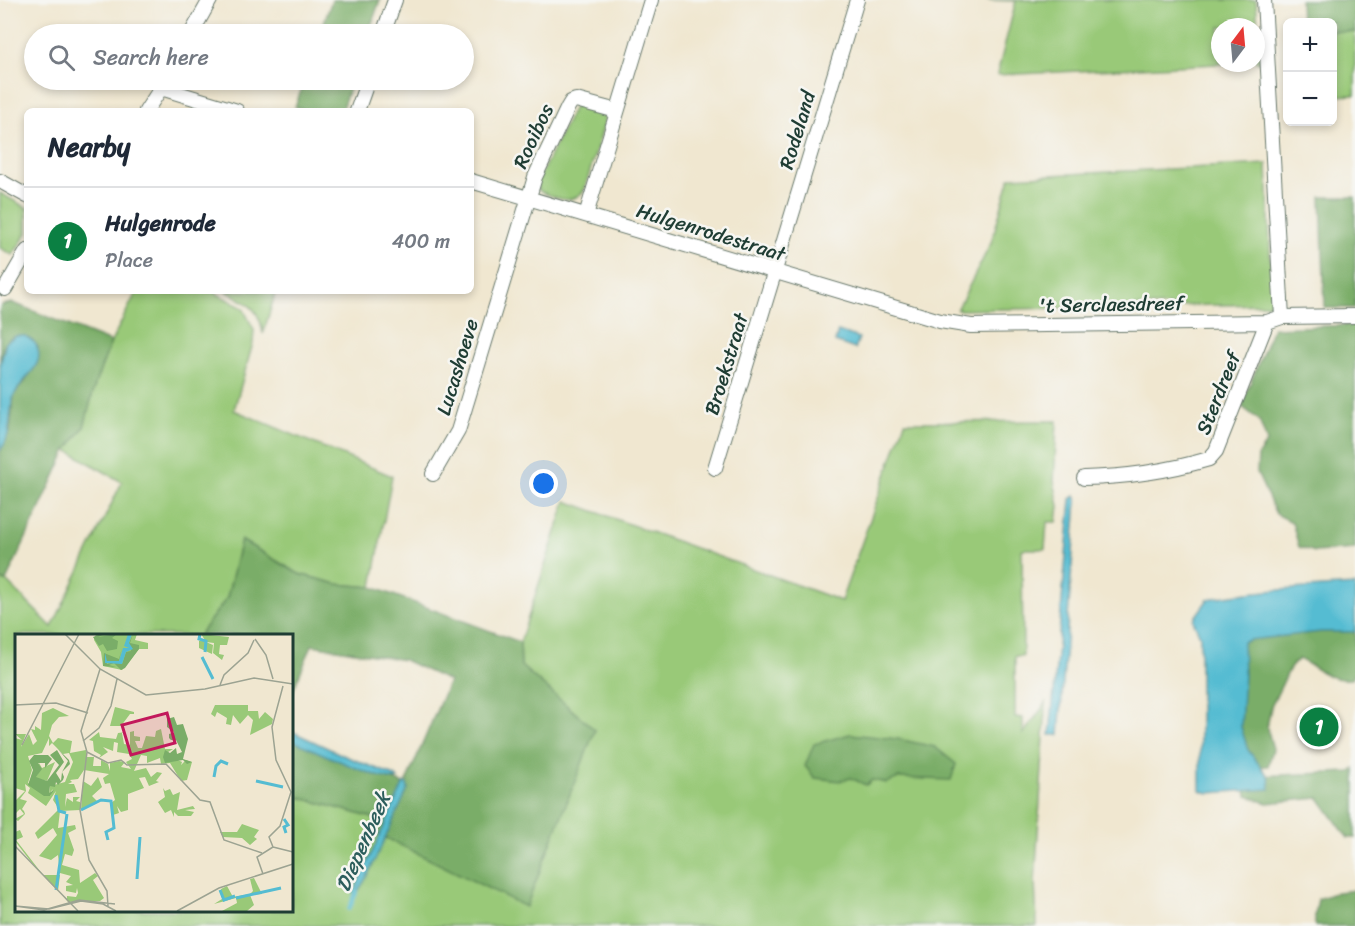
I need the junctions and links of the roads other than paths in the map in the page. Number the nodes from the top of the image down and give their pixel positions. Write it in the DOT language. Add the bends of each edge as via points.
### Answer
graph roads {
  1 [pos="210,0"];
  2 [pos="395,0"];
  3 [pos="651,0"];
  4 [pos="857,0"];
  5 [pos="1264,0"];
  6 [pos="197,24"];
  7 [pos="387,24"];
  8 [pos="159,90"];
  9 [pos="182,90"];
  10 [pos="364,90"];
  11 [pos="148,108"];
  12 [pos="229,108"];
  13 [pos="358,108"];
  14 [pos="617,111"];
  15 [pos="0,181"];
  16 [pos="474,182"];
  17 [pos="24,194"];
  18 [pos="528,198"];
  19 [pos="586,215"];
  20 [pos="24,257"];
  21 [pos="774,272"];
  22 [pos="5,289"];
  23 [pos="1355,316"];
  24 [pos="1282,317"];
  25 [pos="940,321"];
  26 [pos="1267,322"];
  27 [pos="715,468"];
  28 [pos="434,474"];
  29 [pos="1084,478"];
  1 -- 6 [label="street"];
  2 -- 7 [label="street"];
  3 -- 14 [label="street"];
  4 -- 21 [label="street, Rodeland"];
  5 -- 24 [label="street"];
  8 -- 11 [label="street"];
  9 -- 12 [label="street"];
  10 -- 13 [label="street"];
  14 -- 18 [label="street, Rooibos" via="582,101 571,102 543,157"];
  14 -- 19 [label="street"];
  15 -- 17 [label="street"];
  16 -- 18 [label="street, Hulgenrodestraat"];
  18 -- 19 [label="street, Hulgenrodestraat"];
  18 -- 28 [label="street, Lucashoeve" via="458,431"];
  19 -- 21 [label="street, Hulgenrodestraat"];
  20 -- 22 [label="street"];
  21 -- 25 [label="street, Hulgenrodestraat"];
  21 -- 27 [label="street, Broekstraat"];
  23 -- 24 [label="street, 't Serclaesdreef"];
  24 -- 26 [label="street, 't Serclaesdreef"];
  25 -- 26 [label="street, 't Serclaesdreef" via="971,326"];
  26 -- 29 [label="street, Sterdreef" via="1216,452 1209,459 1142,474"];
}
